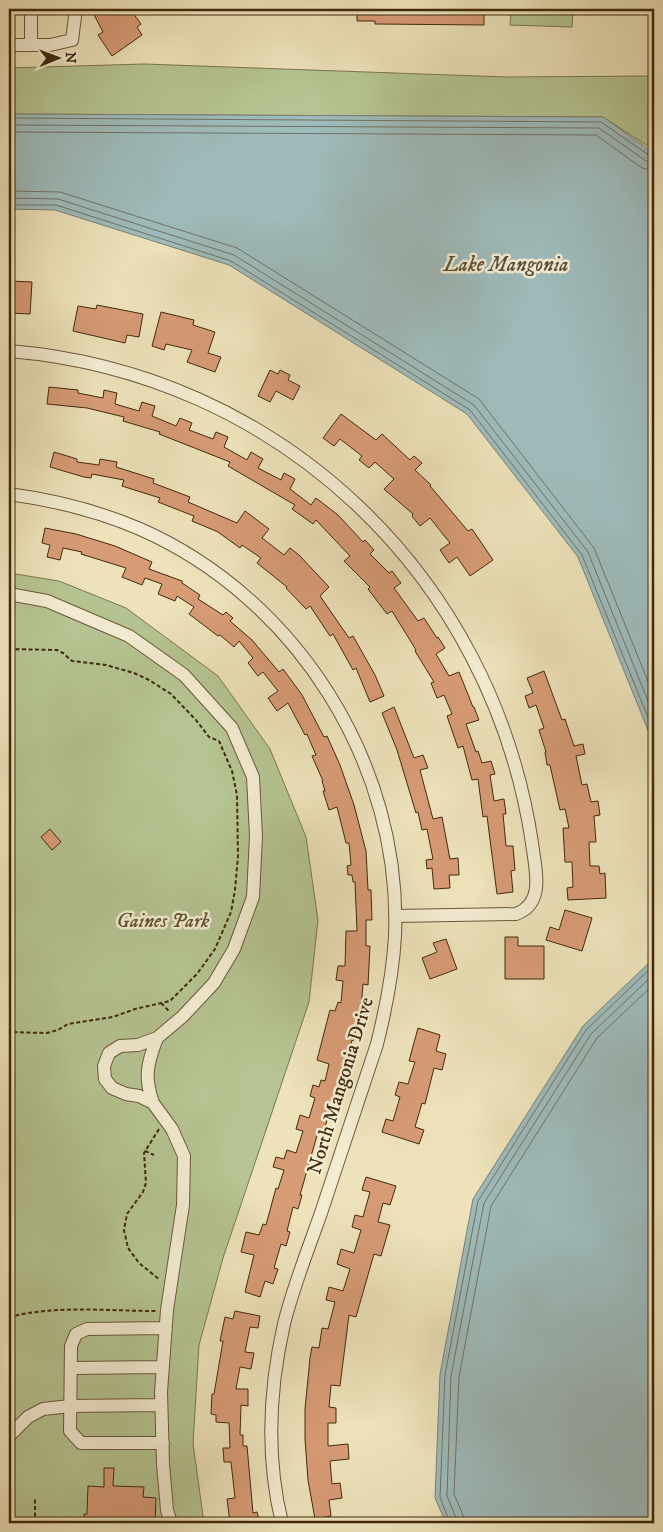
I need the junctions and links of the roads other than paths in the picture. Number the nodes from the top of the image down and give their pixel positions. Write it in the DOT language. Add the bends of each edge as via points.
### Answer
graph roads {
  1 [pos="32,9"];
  2 [pos="76,9"];
  3 [pos="9,45"];
  4 [pos="31,46"];
  5 [pos="9,351"];
  6 [pos="9,494"];
  7 [pos="9,594"];
  8 [pos="395,916"];
  9 [pos="156,1038"];
  10 [pos="153,1103"];
  11 [pos="166,1328"];
  12 [pos="163,1367"];
  13 [pos="70,1368"];
  14 [pos="70,1406"];
  15 [pos="161,1406"];
  16 [pos="9,1436"];
  17 [pos="163,1443"];
  18 [pos="171,1523"];
  19 [pos="282,1523"];
  1 -- 4 [label="street"];
  2 -- 4 [label="street" via="72,40"];
  3 -- 4 [label="street"];
  5 -- 8 [label="street" via="68,358 134,374 238,418 304,460 334,484 384,531 433,592 474,658 504,730 528,815 537,891 530,906 516,914"];
  6 -- 8 [label="street, North Mangonia Drive" via="70,504 149,533 228,582 278,627 320,680 361,754 373,786 387,843"];
  7 -- 9 [label="street" via="47,601 129,636 184,674 232,728 253,777 256,836 253,897 234,950 214,983 182,1018"];
  8 -- 19 [label="street, North Mangonia Drive" via="386,1011 292,1298 277,1355 271,1447"];
  9 -- 10 [label="street" via="147,1071"];
  9 -- 10 [label="street" via="120,1046 109,1053 104,1066 105,1079 112,1088"];
  10 -- 11 [label="street" via="172,1129 184,1156 183,1205"];
  11 -- 12 [label="street"];
  11 -- 13 [label="street" via="87,1329 76,1334 73,1340"];
  12 -- 13 [label="street"];
  12 -- 15 [label="street"];
  13 -- 14 [label="street"];
  14 -- 15 [label="street"];
  14 -- 16 [label="street" via="43,1408"];
  14 -- 17 [label="street" via="70,1431 81,1443"];
  15 -- 17 [label="street"];
  17 -- 18 [label="street" via="167,1510"];
}
